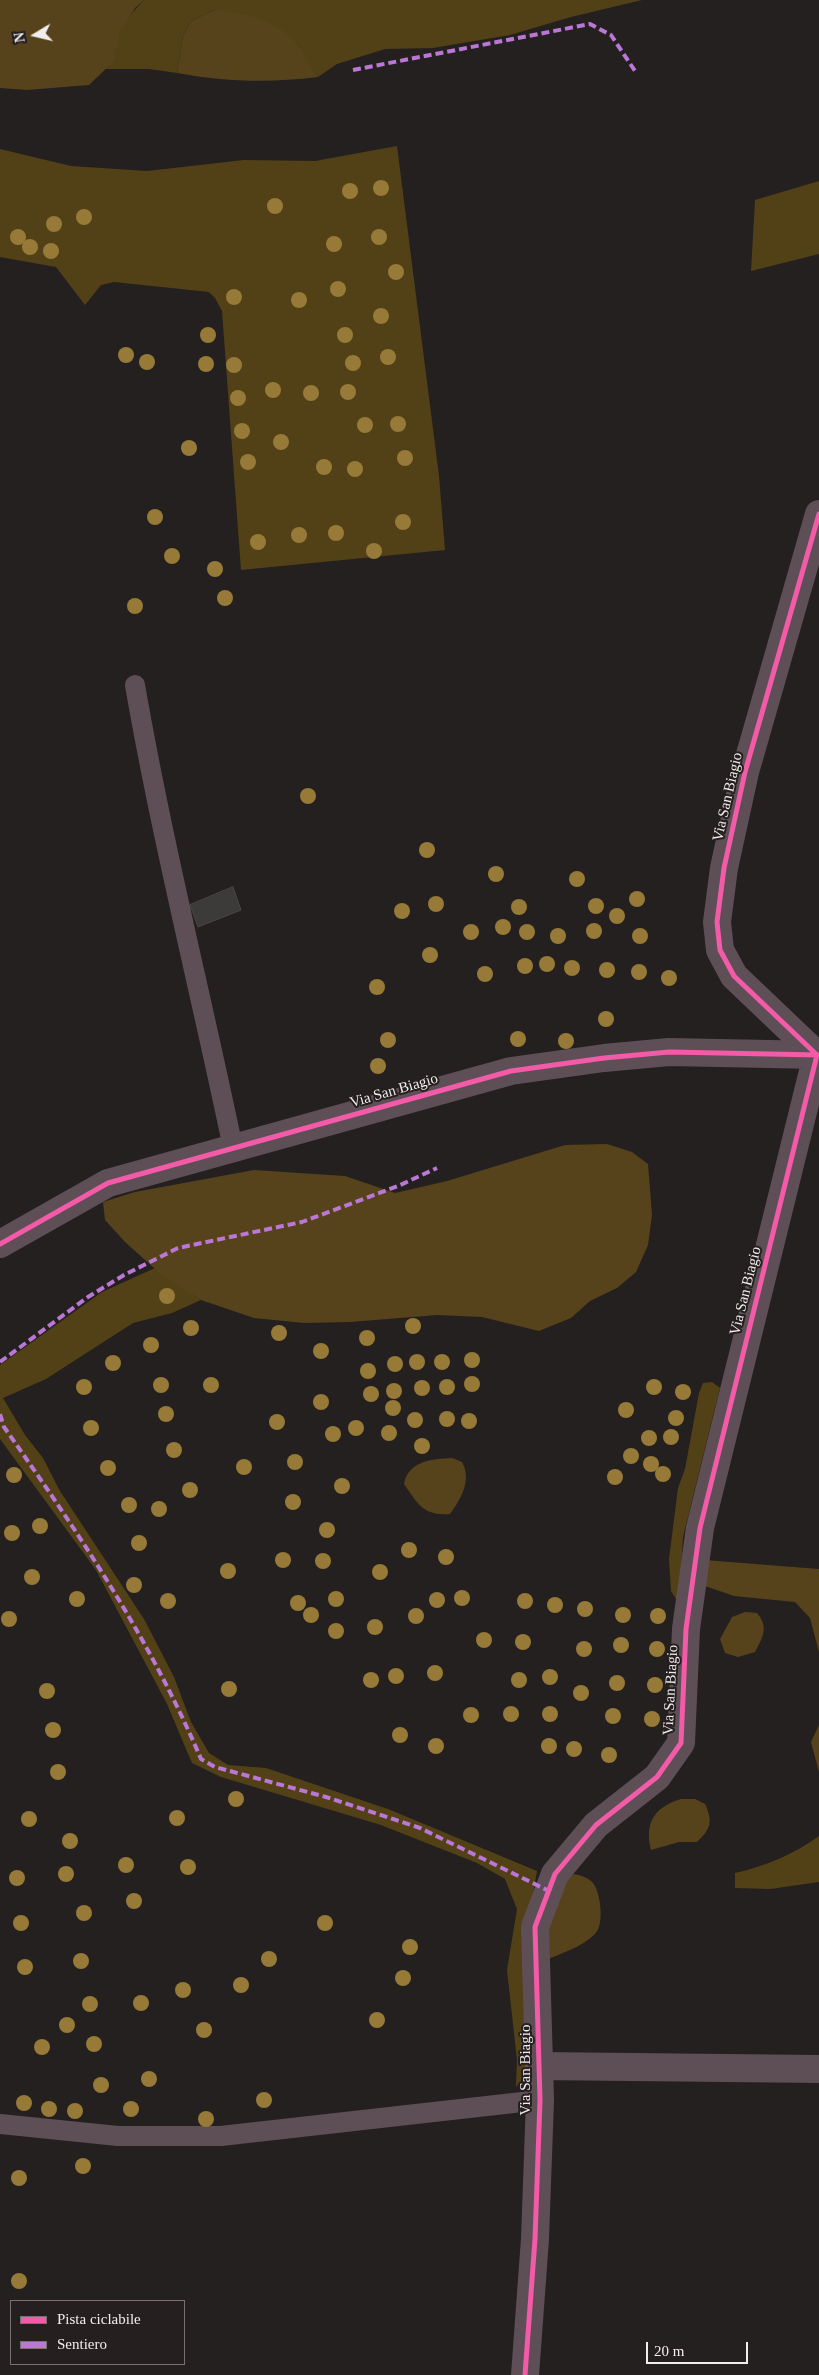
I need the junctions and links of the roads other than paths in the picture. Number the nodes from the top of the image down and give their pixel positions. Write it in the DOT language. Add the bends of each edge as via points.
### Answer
graph roads {
  1 [pos="819,514"];
  2 [pos="135,685"];
  3 [pos="818,1055"];
  4 [pos="233,1148"];
  5 [pos="0,1244"];
  6 [pos="539,2066"];
  7 [pos="819,2069"];
  8 [pos="540,2100"];
  9 [pos="0,2124"];
  10 [pos="525,2375"];
  1 -- 3 [label="street, Via San Biagio" via="745,772 724,868 717,922 720,950 734,976"];
  2 -- 4 [label="lane" via="153,788"];
  3 -- 4 [label="street, Via San Biagio" via="669,1052 511,1071"];
  3 -- 6 [label="street, Via San Biagio" via="700,1528 686,1629 681,1743 657,1777 596,1825 555,1874 535,1927"];
  4 -- 5 [label="street, Via San Biagio" via="108,1183"];
  6 -- 7 [label="street"];
  6 -- 8 [label="street, Via San Biagio"];
  8 -- 9 [label="lane" via="221,2136 118,2136"];
  8 -- 10 [label="street, Via San Biagio" via="535,2239"];
}
